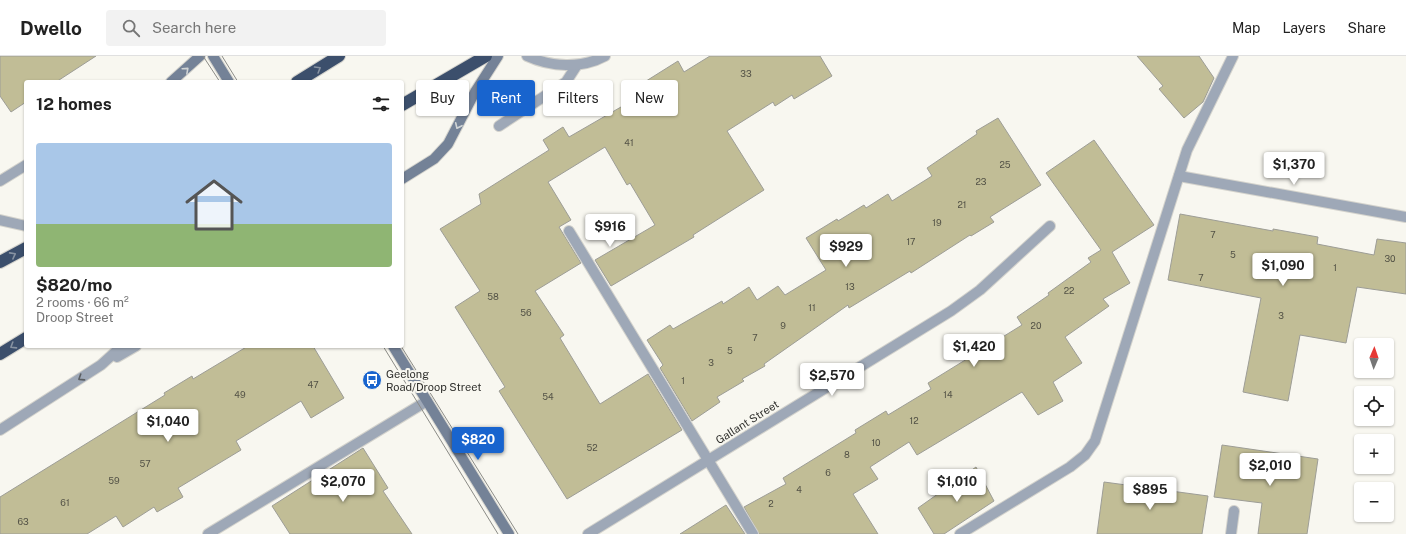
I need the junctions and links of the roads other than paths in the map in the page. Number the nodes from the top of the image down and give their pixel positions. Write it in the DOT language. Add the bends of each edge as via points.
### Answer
graph roads {
  1 [pos="200,56"];
  2 [pos="213,56"];
  3 [pos="339,56"];
  4 [pos="486,56"];
  5 [pos="498,56"];
  6 [pos="527,56"];
  7 [pos="605,56"];
  8 [pos="1234,56"];
  9 [pos="577,65"];
  10 [pos="173,80"];
  11 [pos="229,80"];
  12 [pos="300,80"];
  13 [pos="404,104"];
  14 [pos="499,126"];
  15 [pos="24,166"];
  16 [pos="1179,176"];
  17 [pos="404,178"];
  18 [pos="0,181"];
  19 [pos="1406,217"];
  20 [pos="0,220"];
  21 [pos="24,226"];
  22 [pos="1050,226"];
  23 [pos="569,230"];
  24 [pos="24,249"];
  25 [pos="0,262"];
  26 [pos="24,339"];
  27 [pos="120,348"];
  28 [pos="132,348"];
  29 [pos="394,348"];
  30 [pos="0,354"];
  31 [pos="101,365"];
  32 [pos="427,400"];
  33 [pos="0,430"];
  34 [pos="709,460"];
  35 [pos="1234,511"];
  36 [pos="208,534"];
  37 [pos="509,534"];
  38 [pos="588,534"];
  39 [pos="753,534"];
  40 [pos="960,534"];
  41 [pos="1231,534"];
  10 -- 1 [label="street, one-way"];
  2 -- 11 [label="street"];
  12 -- 3 [label="highway, one-way"];
  4 -- 13 [label="highway"];
  5 -- 17 [label="street, one-way" via="448,144 434,159"];
  6 -- 9 [label="street" via="547,63"];
  7 -- 9 [label="street"];
  8 -- 16 [label="street" via="1187,150"];
  9 -- 14 [label="street" via="566,82"];
  15 -- 18 [label="street"];
  16 -- 19 [label="street"];
  16 -- 40 [label="street" via="1095,441 1070,467"];
  20 -- 21 [label="street"];
  22 -- 34 [label="street, Gallant Street" via="980,290 951,311"];
  23 -- 34 [label="street"];
  25 -- 24 [label="highway, one-way"];
  26 -- 30 [label="highway, one-way"];
  27 -- 31 [label="street"];
  28 -- 31 [label="street"];
  29 -- 32 [label="street"];
  31 -- 33 [label="street, one-way"];
  32 -- 36 [label="street"];
  32 -- 37 [label="street"];
  34 -- 38 [label="street, Gallant Street"];
  34 -- 39 [label="street"];
  35 -- 41 [label="street"];
}
